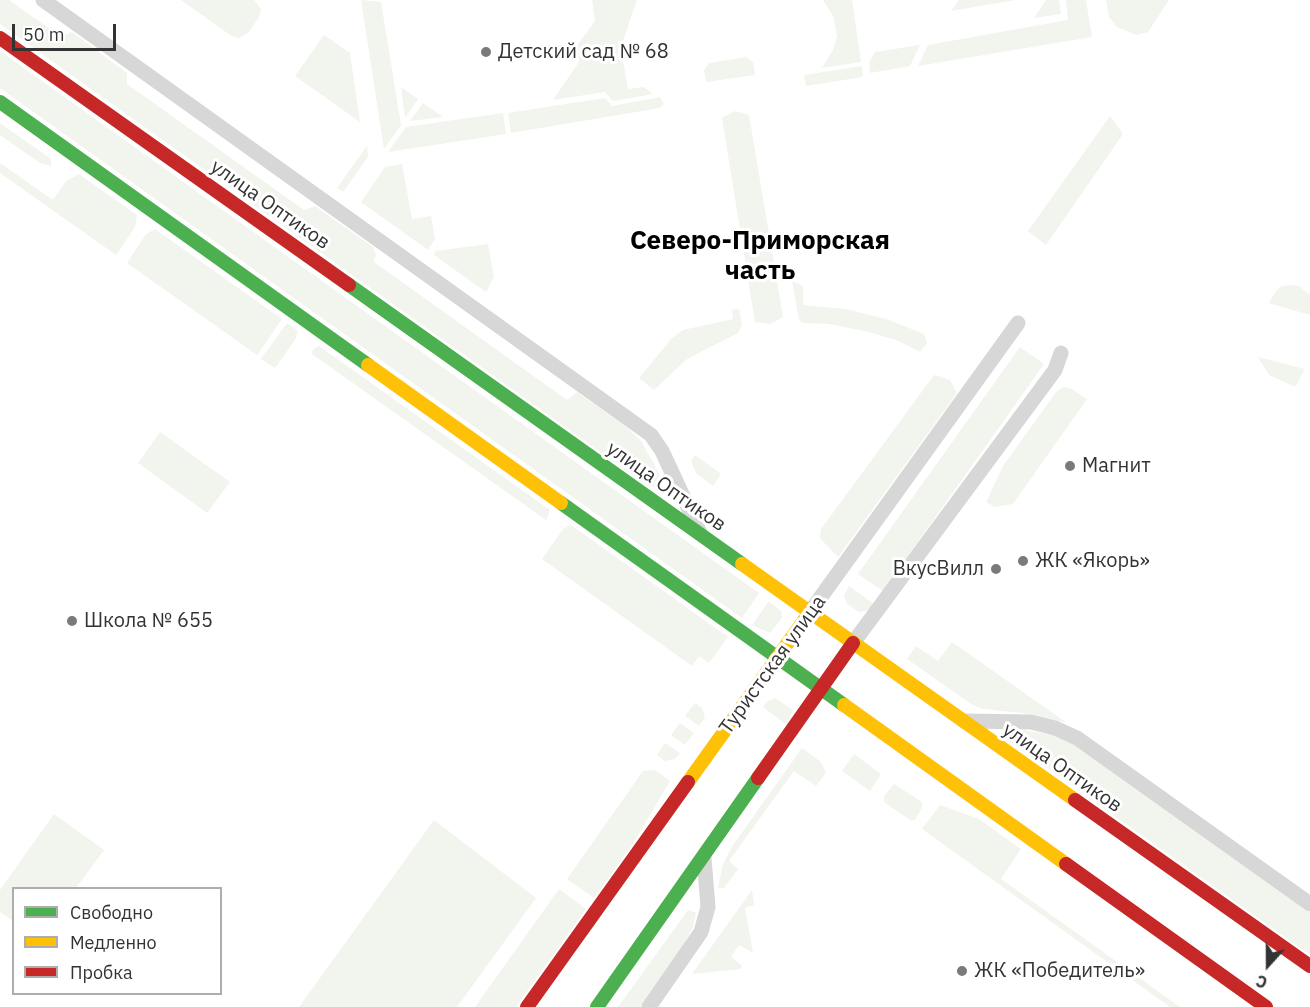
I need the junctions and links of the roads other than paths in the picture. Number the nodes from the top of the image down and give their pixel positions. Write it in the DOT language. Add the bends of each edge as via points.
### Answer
graph roads {
  1 [pos="43,0"];
  2 [pos="0,38"];
  3 [pos="0,102"];
  4 [pos="1018,323"];
  5 [pos="1061,353"];
  6 [pos="701,536"];
  7 [pos="810,612"];
  8 [pos="853,643"];
  9 [pos="777,659"];
  10 [pos="820,690"];
  11 [pos="962,721"];
  12 [pos="704,858"];
  13 [pos="1310,904"];
  14 [pos="1310,966"];
  15 [pos="527,1007"];
  16 [pos="597,1007"];
  17 [pos="649,1007"];
  18 [pos="1266,1007"];
  1 -- 6 [label="street" via="651,435"];
  2 -- 6 [label="street, улица Оптиков"];
  3 -- 9 [label="street"];
  4 -- 7 [label="street, Туристская улица"];
  5 -- 8 [label="street" via="1055,370"];
  6 -- 7 [label="street, улица Оптиков"];
  7 -- 8 [label="street, улица Оптиков"];
  7 -- 9 [label="street, Туристская улица"];
  8 -- 10 [label="street"];
  8 -- 11 [label="street, улица Оптиков"];
  9 -- 10 [label="street"];
  9 -- 15 [label="street, Туристская улица"];
  10 -- 12 [label="street"];
  10 -- 18 [label="street"];
  11 -- 13 [label="street" via="1031,722 1077,738"];
  11 -- 14 [label="street, улица Оптиков"];
  12 -- 16 [label="street"];
  12 -- 17 [label="street" via="708,907 701,932"];
}
